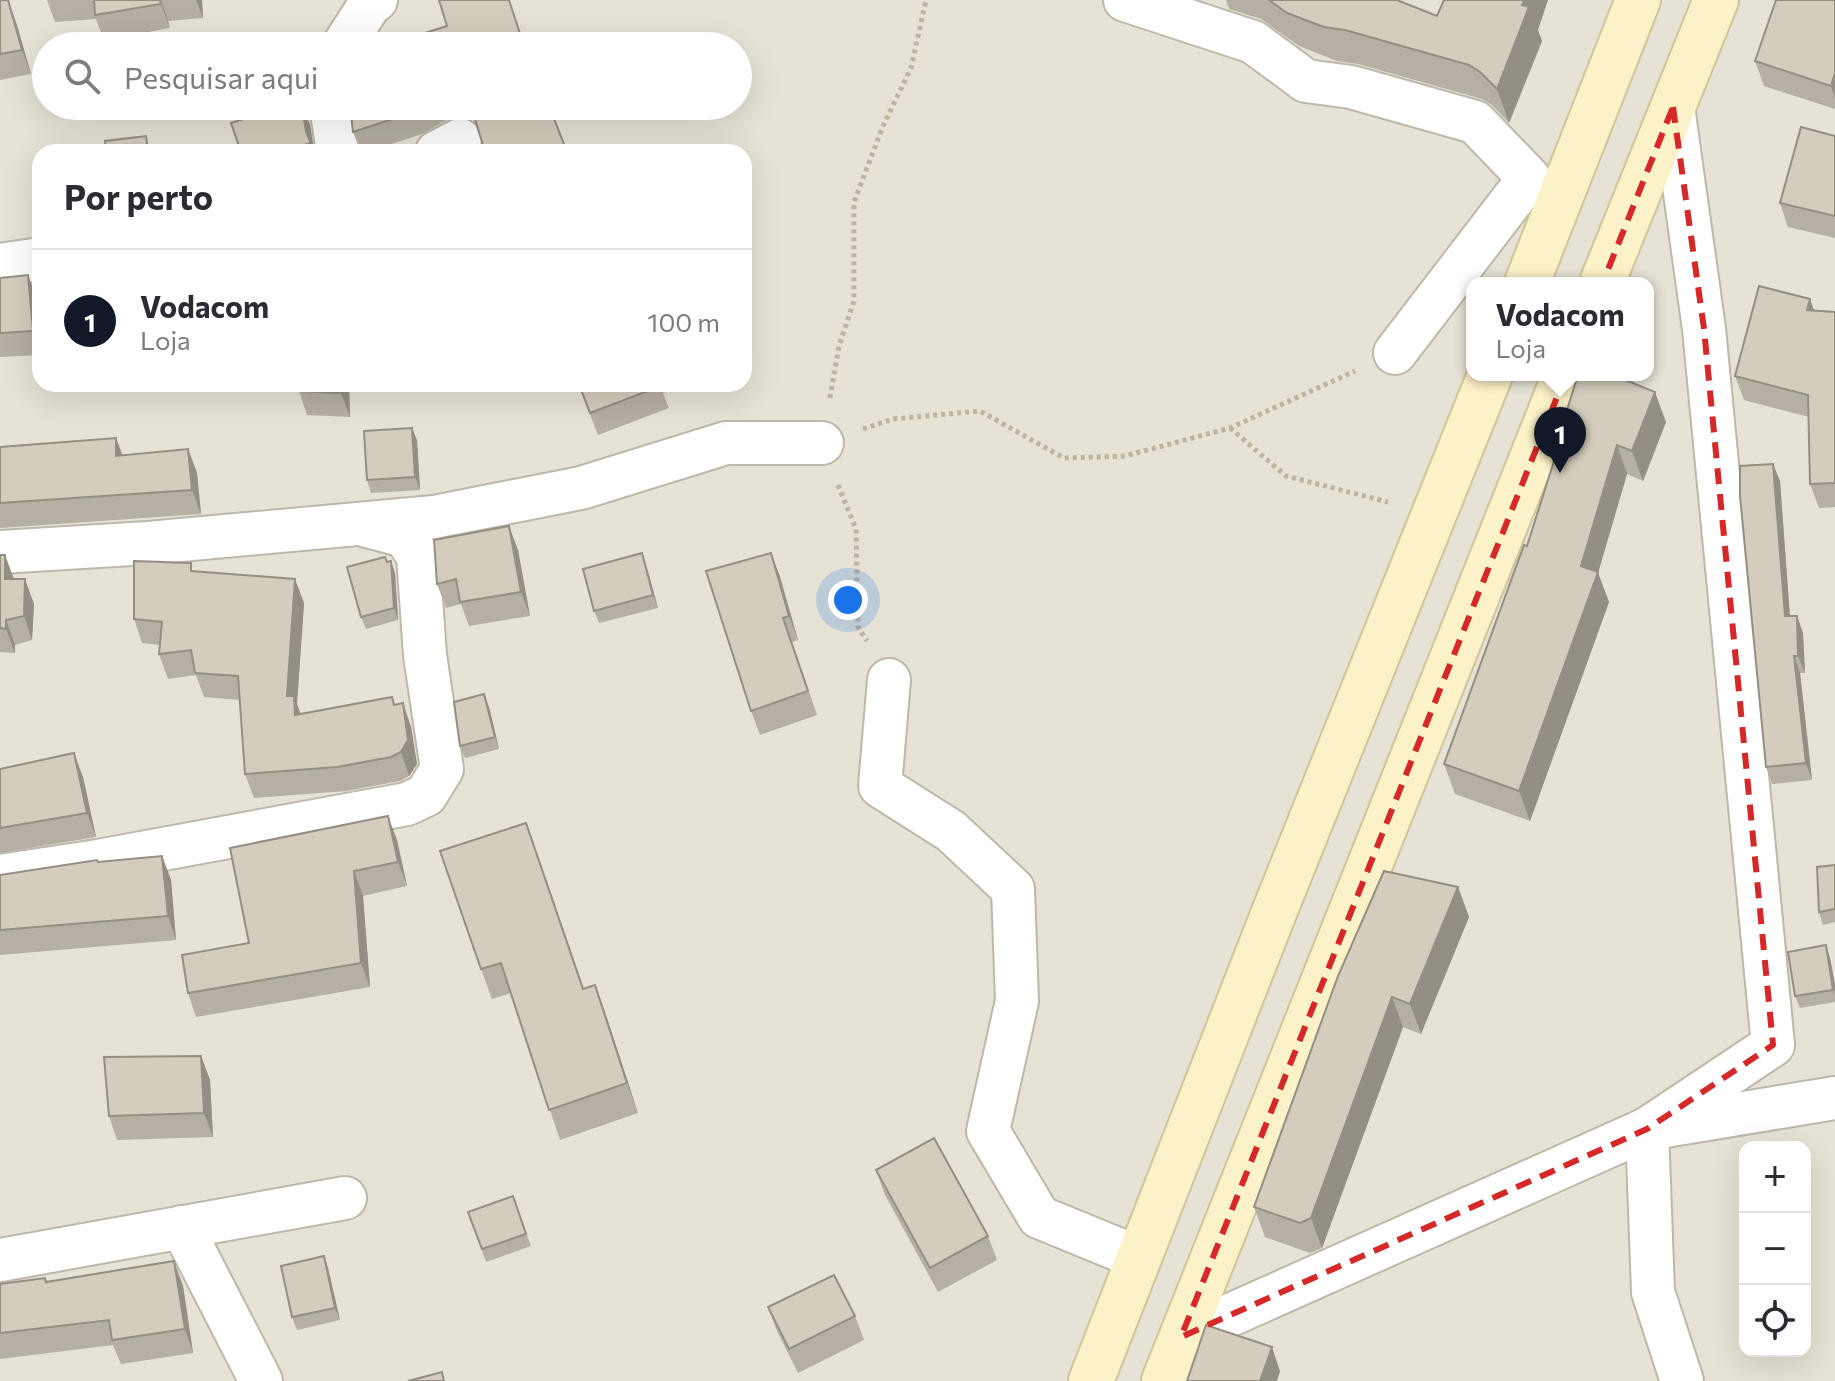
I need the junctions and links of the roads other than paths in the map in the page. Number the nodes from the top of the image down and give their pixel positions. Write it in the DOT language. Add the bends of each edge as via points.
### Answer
graph roads {
  1 [pos="376,0"];
  2 [pos="1125,0"];
  3 [pos="1638,0"];
  4 [pos="1716,0"];
  5 [pos="352,32"];
  6 [pos="1673,107"];
  7 [pos="333,120"];
  8 [pos="337,144"];
  9 [pos="32,260"];
  10 [pos="0,265"];
  11 [pos="1529,277"];
  12 [pos="1604,277"];
  13 [pos="1395,353"];
  14 [pos="1488,381"];
  15 [pos="1563,381"];
  16 [pos="822,443"];
  17 [pos="362,525"];
  18 [pos="0,552"];
  19 [pos="889,680"];
  20 [pos="0,876"];
  21 [pos="1835,1098"];
  22 [pos="1647,1129"];
  23 [pos="345,1198"];
  24 [pos="182,1227"];
  25 [pos="1139,1258"];
  26 [pos="0,1260"];
  27 [pos="1181,1337"];
  28 [pos="261,1381"];
  29 [pos="1091,1381"];
  30 [pos="1164,1381"];
  31 [pos="1682,1381"];
  1 -- 5 [label="street"];
  2 -- 13 [label="street" via="1253,42 1306,81 1351,87 1475,122 1529,178"];
  3 -- 11 [label="street"];
  4 -- 6 [label="street"];
  6 -- 12 [label="street"];
  6 -- 22 [label="street" via="1704,329 1773,1045"];
  7 -- 8 [label="street"];
  9 -- 10 [label="street"];
  14 -- 25 [label="street"];
  15 -- 27 [label="street"];
  16 -- 17 [label="street" via="726,443 581,488 434,517"];
  17 -- 18 [label="street"];
  17 -- 20 [label="street" via="405,536 418,556 425,655 442,769 426,795 407,804"];
  19 -- 25 [label="street" via="880,786 951,831 1013,889 1017,1001 988,1131 1039,1217"];
  21 -- 22 [label="street"];
  22 -- 27 [label="street"];
  22 -- 31 [label="street" via="1653,1292"];
  23 -- 24 [label="street"];
  24 -- 26 [label="street"];
  24 -- 28 [label="street"];
  25 -- 29 [label="street"];
  27 -- 30 [label="street"];
}
